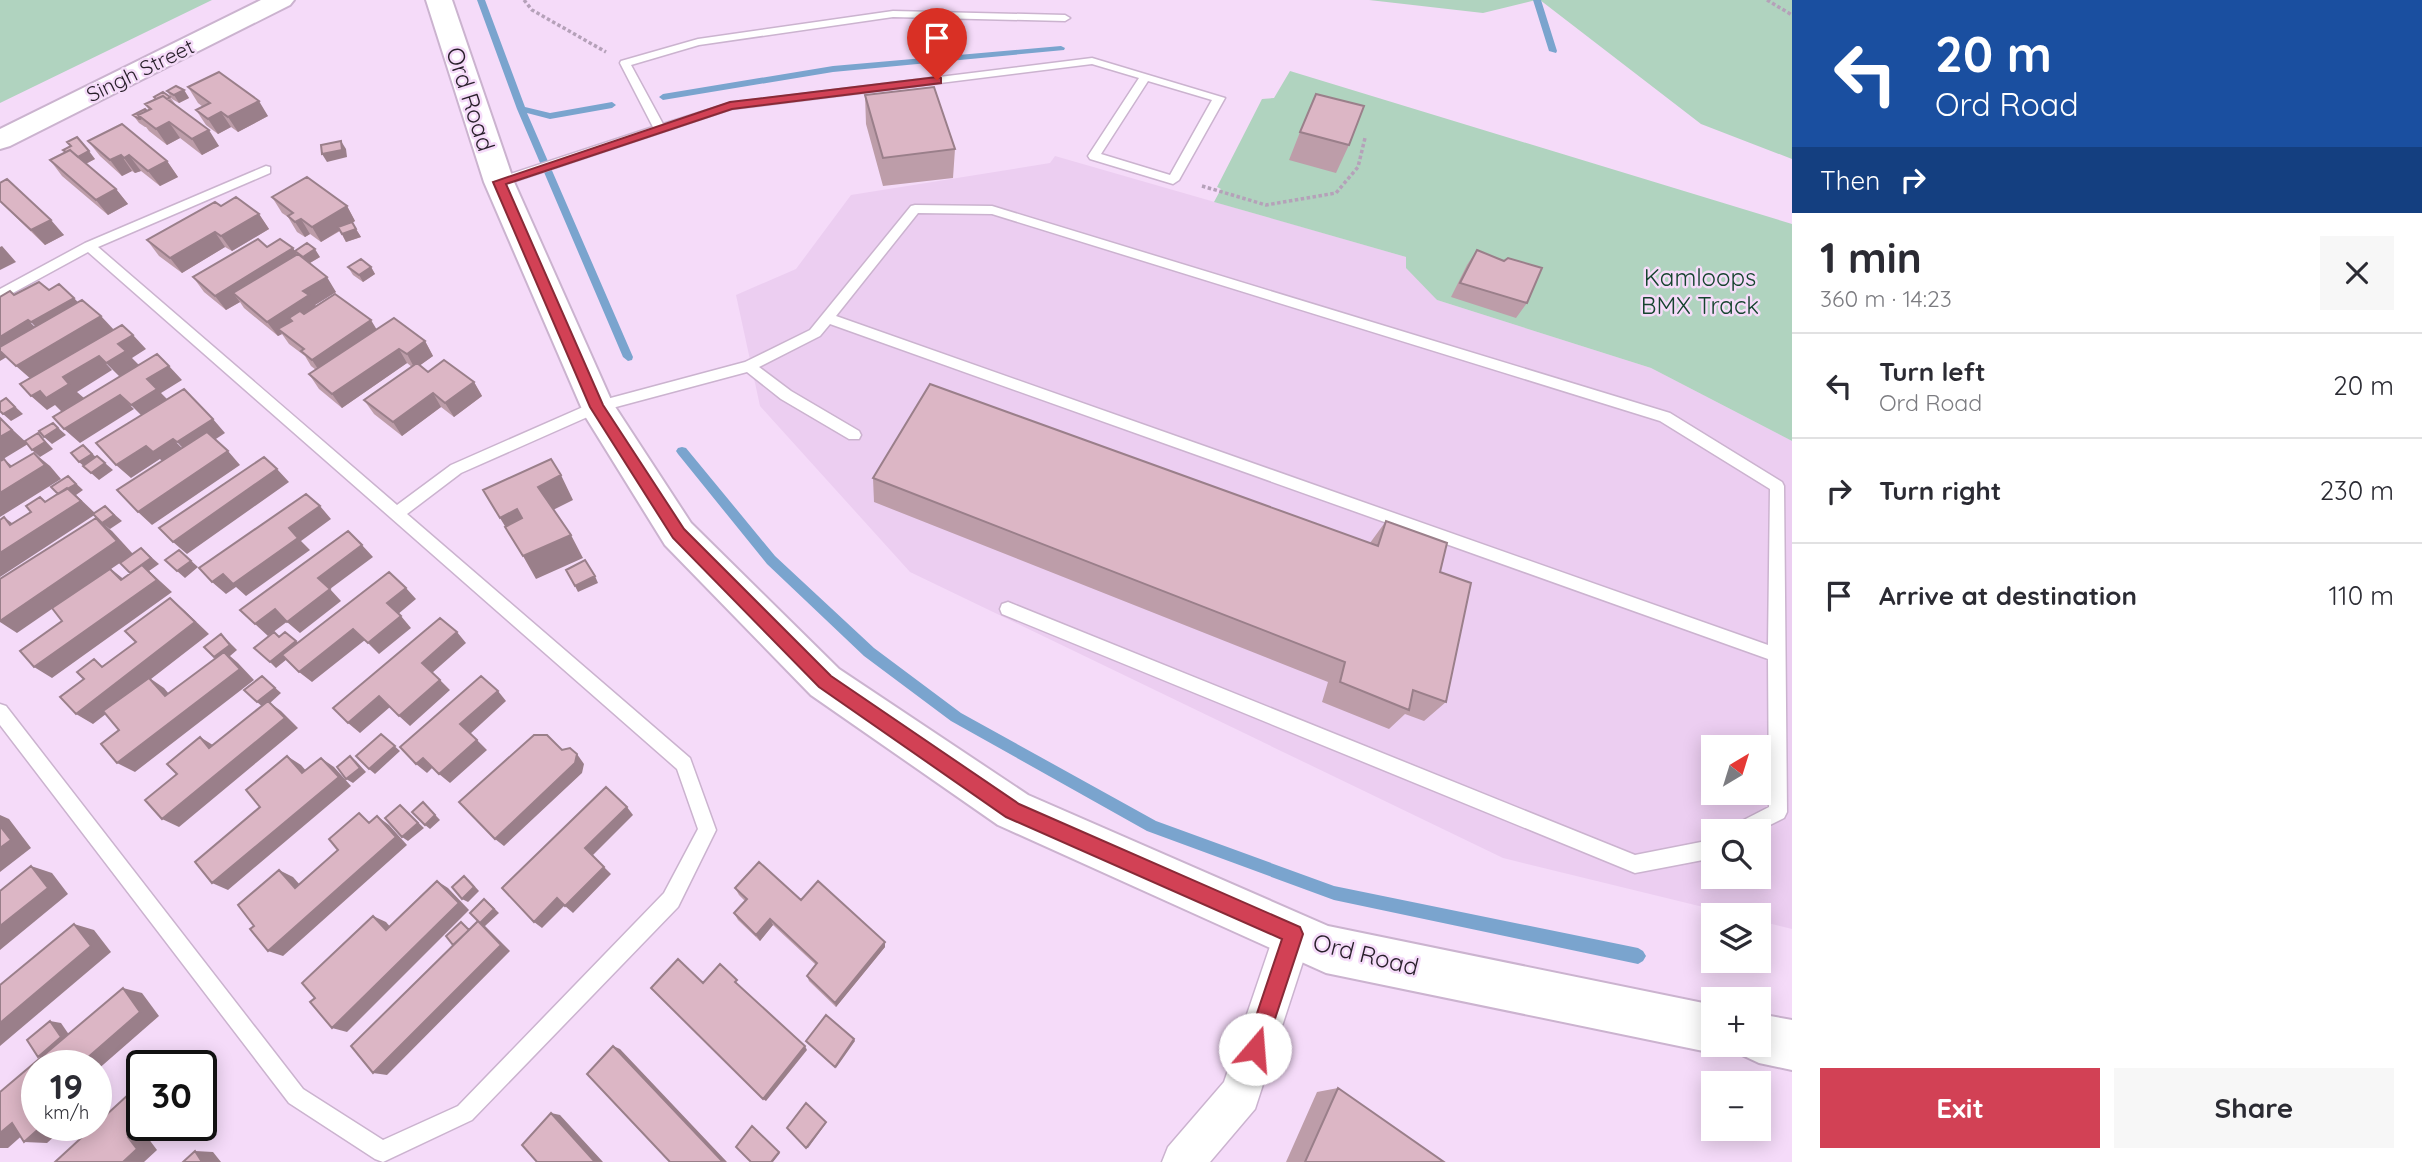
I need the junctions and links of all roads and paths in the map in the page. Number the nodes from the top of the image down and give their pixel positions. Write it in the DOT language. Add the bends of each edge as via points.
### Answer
graph roads {
  1 [pos="281,0"];
  2 [pos="439,0"];
  3 [pos="524,0"];
  4 [pos="1766,0"];
  5 [pos="1792,15"];
  6 [pos="1065,18"];
  7 [pos="625,63"];
  8 [pos="1145,77"];
  9 [pos="660,129"];
  10 [pos="1365,138"];
  11 [pos="0,140"];
  12 [pos="266,170"];
  13 [pos="499,182"];
  14 [pos="1202,186"];
  15 [pos="89,246"];
  16 [pos="0,295"];
  17 [pos="827,318"];
  18 [pos="749,366"];
  19 [pos="597,407"];
  20 [pos="854,435"];
  21 [pos="394,514"];
  22 [pos="1008,609"];
  23 [pos="1776,655"];
  24 [pos="0,712"];
  25 [pos="1764,819"];
  26 [pos="1701,851"];
  27 [pos="1293,934"];
  28 [pos="1701,1026"];
  29 [pos="1771,1041"];
  30 [pos="1792,1045"];
  31 [pos="1183,1162"];
  1 -- 11 [label="street, Singh Street"];
  2 -- 13 [label="street, Ord Road"];
  3 -- 7 [label="path" via="532,10"];
  4 -- 5 [label="path"];
  6 -- 7 [label="lane" via="893,13 698,42"];
  7 -- 9 [label="lane"];
  8 -- 8 [label="lane" via="1219,98 1173,180 1094,156"];
  8 -- 9 [label="lane" via="1092,61 730,106"];
  9 -- 13 [label="lane"];
  10 -- 14 [label="path" via="1358,167 1336,193 1266,205"];
  12 -- 15 [label="lane"];
  13 -- 19 [label="street, Ord Road"];
  15 -- 16 [label="lane"];
  15 -- 21 [label="lane"];
  17 -- 18 [label="lane" via="815,333"];
  17 -- 23 [label="lane"];
  17 -- 23 [label="lane" via="915,209 992,210 1665,417 1777,486"];
  18 -- 19 [label="lane"];
  18 -- 20 [label="lane" via="786,395"];
  19 -- 21 [label="lane" via="456,469"];
  19 -- 27 [label="street, Ord Road" via="678,534 825,682 1013,810"];
  21 -- 24 [label="lane" via="684,764 707,830 671,900 465,1113 382,1152 296,1096"];
  22 -- 26 [label="lane" via="1635,864"];
  23 -- 25 [label="lane" via="1777,812"];
  27 -- 28 [label="street, Ord Road" via="1326,948"];
  27 -- 31 [label="street" via="1240,1094"];
  29 -- 30 [label="street"];
}
